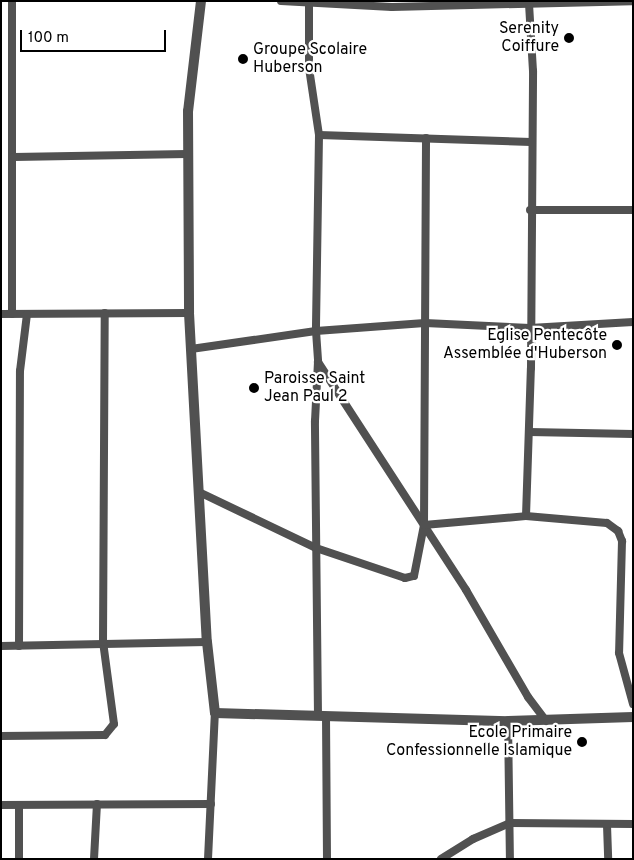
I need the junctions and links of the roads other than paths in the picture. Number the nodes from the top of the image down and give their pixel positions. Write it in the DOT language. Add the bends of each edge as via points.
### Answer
graph roads {
  1 [pos="12,1"];
  2 [pos="201,1"];
  3 [pos="280,1"];
  4 [pos="632,1"];
  5 [pos="309,3"];
  6 [pos="415,4"];
  7 [pos="529,4"];
  8 [pos="319,135"];
  9 [pos="426,138"];
  10 [pos="532,142"];
  11 [pos="186,154"];
  12 [pos="14,157"];
  13 [pos="530,210"];
  14 [pos="633,210"];
  15 [pos="105,313"];
  16 [pos="189,313"];
  17 [pos="1,314"];
  18 [pos="12,314"];
  19 [pos="26,314"];
  20 [pos="633,322"];
  21 [pos="425,323"];
  22 [pos="530,328"];
  23 [pos="316,331"];
  24 [pos="191,348"];
  25 [pos="318,362"];
  26 [pos="529,432"];
  27 [pos="633,434"];
  28 [pos="199,492"];
  29 [pos="526,516"];
  30 [pos="424,525"];
  31 [pos="316,548"];
  32 [pos="103,642"];
  33 [pos="207,642"];
  34 [pos="1,646"];
  35 [pos="19,646"];
  36 [pos="633,704"];
  37 [pos="216,713"];
  38 [pos="322,716"];
  39 [pos="633,717"];
  40 [pos="508,721"];
  41 [pos="546,721"];
  42 [pos="1,736"];
  43 [pos="98,804"];
  44 [pos="211,804"];
  45 [pos="1,805"];
  46 [pos="19,805"];
  47 [pos="510,823"];
  48 [pos="607,824"];
  49 [pos="633,824"];
  50 [pos="19,859"];
  51 [pos="94,859"];
  52 [pos="208,859"];
  53 [pos="327,859"];
  54 [pos="441,859"];
  55 [pos="510,859"];
  56 [pos="608,859"];
  1 -- 12 [label="street"];
  2 -- 11 [label="street"];
  3 -- 5 [label="street"];
  4 -- 7 [label="street"];
  5 -- 6 [label="street"];
  5 -- 8 [label="street" via="309,68"];
  6 -- 7 [label="street"];
  7 -- 10 [label="street"];
  8 -- 9 [label="street"];
  8 -- 23 [label="street"];
  9 -- 10 [label="street"];
  9 -- 21 [label="street"];
  10 -- 13 [label="street"];
  11 -- 12 [label="street"];
  11 -- 16 [label="street"];
  12 -- 18 [label="street"];
  13 -- 14 [label="street"];
  13 -- 22 [label="street"];
  15 -- 16 [label="street"];
  15 -- 19 [label="street"];
  15 -- 32 [label="street"];
  16 -- 24 [label="street"];
  17 -- 18 [label="street"];
  18 -- 19 [label="street"];
  19 -- 35 [label="street" via="20,371"];
  20 -- 22 [label="street"];
  21 -- 22 [label="street"];
  21 -- 23 [label="street"];
  21 -- 30 [label="street"];
  22 -- 26 [label="street"];
  23 -- 24 [label="street"];
  23 -- 25 [label="street"];
  24 -- 28 [label="street"];
  25 -- 30 [label="street"];
  25 -- 31 [label="street" via="315,406"];
  26 -- 27 [label="street"];
  26 -- 29 [label="street"];
  28 -- 31 [label="street"];
  28 -- 33 [label="street"];
  29 -- 30 [label="street"];
  29 -- 36 [label="street" via="607,523 618,531 622,541 619,653"];
  30 -- 31 [label="street" via="411,579"];
  30 -- 41 [label="street" via="513,673"];
  31 -- 38 [label="street"];
  32 -- 33 [label="street"];
  32 -- 35 [label="street"];
  32 -- 42 [label="street" via="114,724 105,735"];
  33 -- 37 [label="street"];
  34 -- 35 [label="street"];
  37 -- 38 [label="street"];
  37 -- 44 [label="street"];
  38 -- 40 [label="street"];
  38 -- 53 [label="street"];
  39 -- 41 [label="street"];
  40 -- 41 [label="street"];
  40 -- 47 [label="street"];
  43 -- 44 [label="street"];
  43 -- 46 [label="street"];
  43 -- 51 [label="street"];
  44 -- 52 [label="street"];
  45 -- 46 [label="street"];
  46 -- 50 [label="street"];
  47 -- 48 [label="street"];
  47 -- 54 [label="street" via="473,838"];
  47 -- 55 [label="street"];
  48 -- 49 [label="street"];
  48 -- 56 [label="street"];
}
